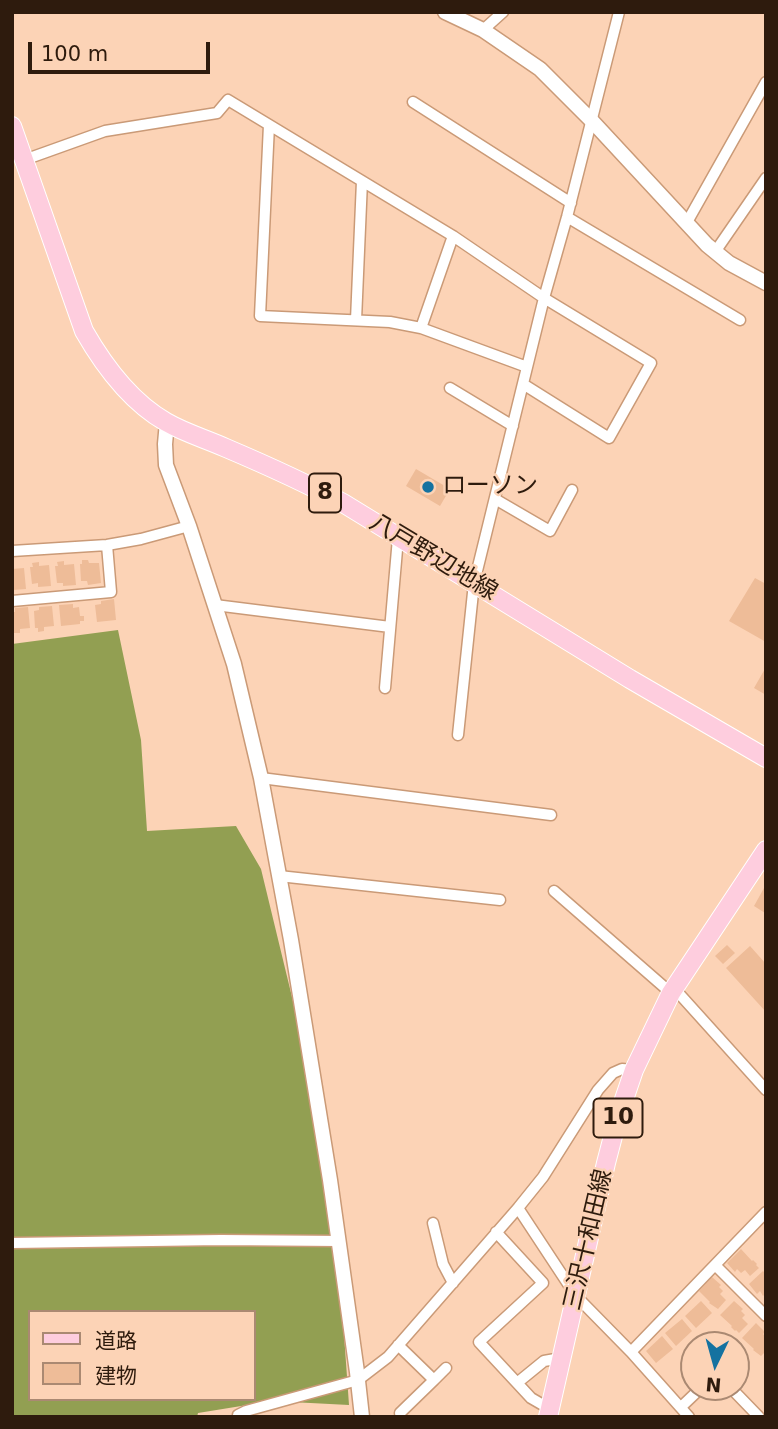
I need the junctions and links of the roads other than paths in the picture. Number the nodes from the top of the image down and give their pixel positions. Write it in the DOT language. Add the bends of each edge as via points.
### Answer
graph roads {
  1 [pos="444,12"];
  2 [pos="503,12"];
  3 [pos="619,12"];
  4 [pos="483,30"];
  5 [pos="766,82"];
  6 [pos="413,102"];
  7 [pos="592,121"];
  8 [pos="269,125"];
  9 [pos="12,126"];
  10 [pos="24,160"];
  11 [pos="766,178"];
  12 [pos="362,181"];
  13 [pos="571,203"];
  14 [pos="567,217"];
  15 [pos="686,224"];
  16 [pos="453,236"];
  17 [pos="715,251"];
  18 [pos="766,283"];
  19 [pos="544,298"];
  20 [pos="356,320"];
  21 [pos="740,320"];
  22 [pos="421,328"];
  23 [pos="527,367"];
  24 [pos="523,384"];
  25 [pos="450,388"];
  26 [pos="167,422"];
  27 [pos="513,426"];
  28 [pos="572,490"];
  29 [pos="495,499"];
  30 [pos="189,526"];
  31 [pos="398,538"];
  32 [pos="107,545"];
  33 [pos="12,551"];
  34 [pos="474,583"];
  35 [pos="12,601"];
  36 [pos="215,605"];
  37 [pos="390,627"];
  38 [pos="385,688"];
  39 [pos="458,734"];
  40 [pos="766,758"];
  41 [pos="261,778"];
  42 [pos="551,815"];
  43 [pos="766,850"];
  44 [pos="279,876"];
  45 [pos="554,891"];
  46 [pos="500,900"];
  47 [pos="672,991"];
  48 [pos="634,1069"];
  49 [pos="766,1090"];
  50 [pos="518,1208"];
  51 [pos="765,1216"];
  52 [pos="433,1223"];
  53 [pos="496,1232"];
  54 [pos="339,1241"];
  55 [pos="12,1243"];
  56 [pos="715,1265"];
  57 [pos="453,1283"];
  58 [pos="576,1296"];
  59 [pos="766,1316"];
  60 [pos="398,1345"];
  61 [pos="631,1352"];
  62 [pos="561,1358"];
  63 [pos="446,1368"];
  64 [pos="358,1380"];
  65 [pos="434,1380"];
  66 [pos="517,1383"];
  67 [pos="687,1401"];
  68 [pos="744,1401"];
  69 [pos="681,1407"];
  70 [pos="400,1413"];
  71 [pos="549,1413"];
  72 [pos="238,1417"];
  73 [pos="362,1417"];
  74 [pos="689,1417"];
  75 [pos="759,1417"];
  1 -- 4 [label="street"];
  2 -- 4 [label="street"];
  3 -- 7 [label="street"];
  4 -- 7 [label="street" via="540,69"];
  5 -- 15 [label="street"];
  6 -- 13 [label="street"];
  7 -- 13 [label="street"];
  7 -- 15 [label="street"];
  8 -- 10 [label="street" via="228,100 217,113 106,131"];
  8 -- 12 [label="street"];
  8 -- 20 [label="street" via="261,316"];
  9 -- 10 [label="main road, 八戸野辺地線 / 8"];
  10 -- 26 [label="main road, 八戸野辺地線 / 8" via="84,331 123,386"];
  11 -- 17 [label="street"];
  12 -- 16 [label="street"];
  12 -- 20 [label="street"];
  13 -- 14 [label="street"];
  14 -- 19 [label="street"];
  14 -- 21 [label="street"];
  15 -- 17 [label="street"];
  16 -- 19 [label="street"];
  16 -- 22 [label="street"];
  17 -- 18 [label="street"];
  19 -- 23 [label="street"];
  19 -- 24 [label="street" via="651,363 609,438"];
  20 -- 22 [label="street"];
  22 -- 23 [label="street"];
  23 -- 24 [label="street"];
  24 -- 27 [label="street"];
  25 -- 27 [label="street"];
  26 -- 30 [label="street" via="166,465"];
  26 -- 31 [label="main road, 八戸野辺地線 / 8" via="300,480"];
  27 -- 29 [label="street"];
  28 -- 29 [label="street" via="550,531"];
  29 -- 34 [label="street"];
  30 -- 32 [label="street"];
  30 -- 36 [label="street"];
  31 -- 34 [label="main road, 八戸野辺地線 / 8"];
  31 -- 37 [label="street"];
  32 -- 33 [label="street"];
  32 -- 35 [label="street" via="111,592"];
  34 -- 39 [label="street"];
  34 -- 40 [label="main road, 八戸野辺地線 / 8"];
  36 -- 37 [label="street"];
  36 -- 41 [label="street"];
  37 -- 38 [label="street"];
  41 -- 42 [label="street"];
  41 -- 44 [label="street"];
  43 -- 47 [label="main road, 三沢十和田線 / 10"];
  44 -- 46 [label="street"];
  44 -- 54 [label="street"];
  45 -- 47 [label="street"];
  47 -- 48 [label="main road, 三沢十和田線 / 10"];
  47 -- 49 [label="street"];
  48 -- 50 [label="street" via="613,1073 598,1090"];
  48 -- 58 [label="main road, 三沢十和田線 / 10" via="618,1117"];
  50 -- 53 [label="street"];
  50 -- 58 [label="street"];
  51 -- 56 [label="street"];
  52 -- 57 [label="street"];
  53 -- 57 [label="street"];
  53 -- 66 [label="street" via="543,1283 479,1342"];
  54 -- 55 [label="street"];
  54 -- 64 [label="street"];
  56 -- 59 [label="street"];
  56 -- 61 [label="street"];
  57 -- 60 [label="street"];
  58 -- 61 [label="street"];
  58 -- 62 [label="main road, 三沢十和田線 / 10"];
  60 -- 64 [label="street"];
  60 -- 65 [label="street"];
  61 -- 69 [label="street"];
  62 -- 66 [label="street" via="544,1362"];
  62 -- 71 [label="main road, 三沢十和田線 / 10"];
  63 -- 65 [label="street"];
  64 -- 72 [label="street"];
  64 -- 73 [label="street"];
  65 -- 70 [label="street"];
  66 -- 71 [label="street"];
  67 -- 69 [label="street"];
  68 -- 75 [label="street"];
  69 -- 74 [label="street"];
}
